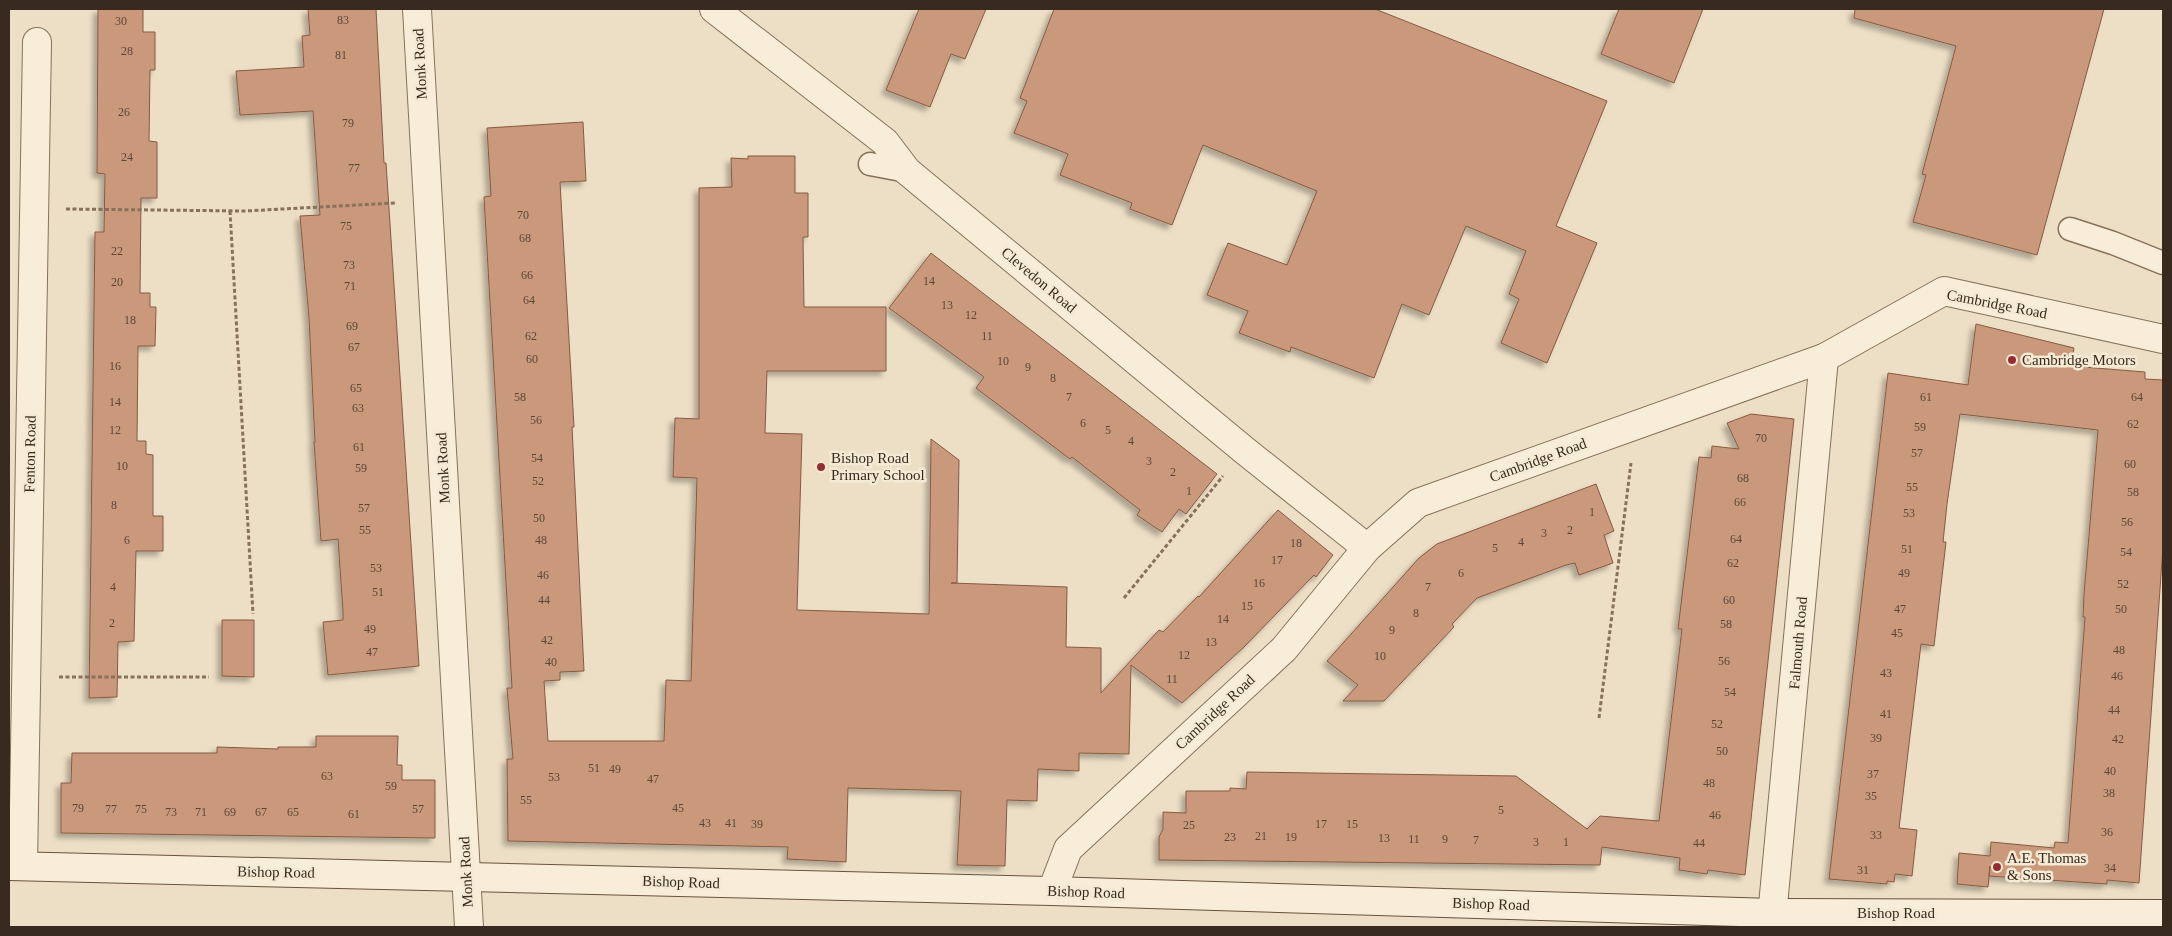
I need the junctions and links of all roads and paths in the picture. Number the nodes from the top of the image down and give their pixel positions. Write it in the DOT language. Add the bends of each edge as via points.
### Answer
graph roads {
  1 [pos="417,9"];
  2 [pos="714,9"];
  3 [pos="37,42"];
  4 [pos="870,164"];
  5 [pos="907,170"];
  6 [pos="428,201"];
  7 [pos="34,208"];
  8 [pos="230,211"];
  9 [pos="2070,229"];
  10 [pos="2163,262"];
  11 [pos="2163,339"];
  12 [pos="1824,358"];
  13 [pos="1636,425"];
  14 [pos="1244,450"];
  15 [pos="1368,548"];
  16 [pos="1124,598"];
  17 [pos="252,614"];
  18 [pos="26,677"];
  19 [pos="208,677"];
  20 [pos="1599,718"];
  21 [pos="16,866"];
  22 [pos="467,876"];
  23 [pos="1052,891"];
  24 [pos="2163,914"];
  25 [pos="1772,920"];
  26 [pos="470,927"];
  1 -- 6 [label="street, Monk Road"];
  2 -- 5 [label="street, Clevedon Road" via="885,142"];
  3 -- 7 [label="street, Fenton Road"];
  4 -- 5 [label="lane"];
  5 -- 14 [label="street, Clevedon Road"];
  6 -- 8 [label="path"];
  6 -- 22 [label="street, Monk Road"];
  7 -- 8 [label="path"];
  7 -- 18 [label="street, Fenton Road"];
  8 -- 17 [label="path"];
  9 -- 10 [label="lane"];
  11 -- 12 [label="street, Cambridge Road" via="1944,291"];
  12 -- 13 [label="street, Cambridge Road"];
  12 -- 25 [label="street, Falmouth Road"];
  13 -- 15 [label="street, Cambridge Road" via="1418,503"];
  13 -- 20 [label="path"];
  14 -- 15 [label="street, Clevedon Road"];
  14 -- 16 [label="path"];
  15 -- 23 [label="street, Cambridge Road" via="1284,649 1068,849"];
  18 -- 19 [label="path"];
  18 -- 21 [label="street, Fenton Road"];
  21 -- 22 [label="street, Bishop Road"];
  22 -- 23 [label="street, Bishop Road"];
  22 -- 26 [label="street, Monk Road"];
  23 -- 25 [label="street, Bishop Road"];
  24 -- 25 [label="street, Bishop Road"];
}
